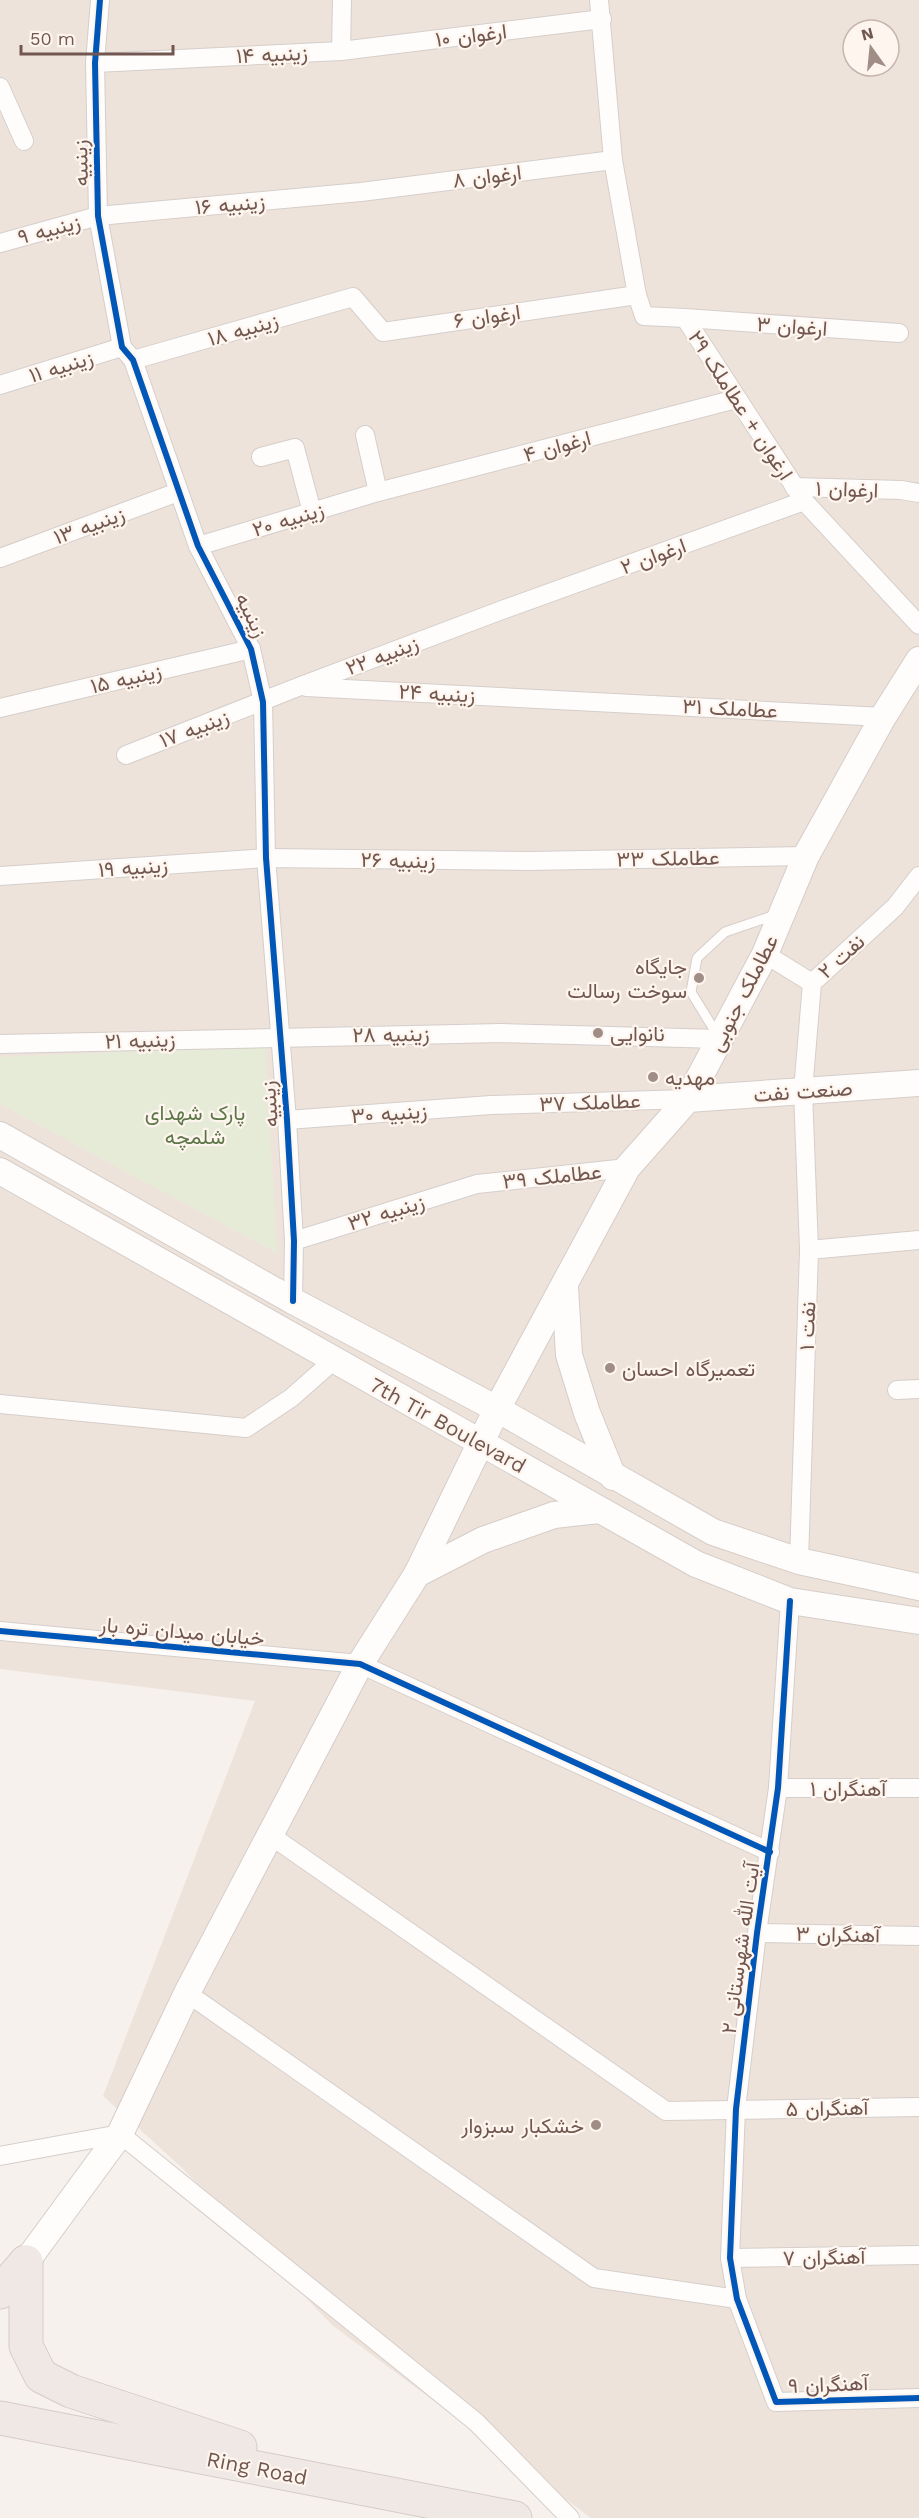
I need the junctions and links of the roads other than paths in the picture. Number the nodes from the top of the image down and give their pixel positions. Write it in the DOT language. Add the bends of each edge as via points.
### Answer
graph roads {
  1 [pos="100,0"];
  2 [pos="342,0"];
  3 [pos="599,0"];
  4 [pos="602,19"];
  5 [pos="341,51"];
  6 [pos="95,63"];
  7 [pos="0,87"];
  8 [pos="24,141"];
  9 [pos="613,160"];
  10 [pos="361,192"];
  11 [pos="98,216"];
  12 [pos="0,243"];
  13 [pos="637,295"];
  14 [pos="353,297"];
  15 [pos="685,318"];
  16 [pos="899,333"];
  17 [pos="128,353"];
  18 [pos="0,385"];
  19 [pos="736,399"];
  20 [pos="365,435"];
  21 [pos="261,457"];
  22 [pos="178,492"];
  23 [pos="378,492"];
  24 [pos="910,492"];
  25 [pos="799,494"];
  26 [pos="312,512"];
  27 [pos="198,546"];
  28 [pos="0,558"];
  29 [pos="502,610"];
  30 [pos="919,625"];
  31 [pos="251,649"];
  32 [pos="919,660"];
  33 [pos="298,687"];
  34 [pos="576,699"];
  35 [pos="263,702"];
  36 [pos="0,708"];
  37 [pos="883,717"];
  38 [pos="126,755"];
  39 [pos="806,856"];
  40 [pos="266,858"];
  41 [pos="529,861"];
  42 [pos="0,876"];
  43 [pos="919,876"];
  44 [pos="783,912"];
  45 [pos="765,954"];
  46 [pos="812,983"];
  47 [pos="281,1036"];
  48 [pos="720,1039"];
  49 [pos="0,1044"];
  50 [pos="919,1083"];
  51 [pos="803,1091"];
  52 [pos="688,1099"];
  53 [pos="491,1106"];
  54 [pos="287,1120"];
  55 [pos="0,1135"];
  56 [pos="627,1168"];
  57 [pos="0,1171"];
  58 [pos="477,1184"];
  59 [pos="294,1240"];
  60 [pos="919,1240"];
  61 [pos="809,1250"];
  62 [pos="218,1259"];
  63 [pos="203,1284"];
  64 [pos="565,1286"];
  65 [pos="293,1301"];
  66 [pos="333,1361"];
  67 [pos="919,1389"];
  68 [pos="897,1390"];
  69 [pos="0,1404"];
  70 [pos="498,1409"];
  71 [pos="481,1443"];
  72 [pos="613,1477"];
  73 [pos="599,1510"];
  74 [pos="713,1533"];
  75 [pos="799,1561"];
  76 [pos="696,1564"];
  77 [pos="417,1574"];
  78 [pos="919,1587"];
  79 [pos="790,1601"];
  80 [pos="919,1622"];
  81 [pos="0,1631"];
  82 [pos="360,1664"];
  83 [pos="778,1788"];
  84 [pos="919,1788"];
  85 [pos="270,1835"];
  86 [pos="770,1852"];
  87 [pos="757,1933"];
  88 [pos="919,1935"];
  89 [pos="187,1993"];
  90 [pos="919,2107"];
  91 [pos="736,2109"];
  92 [pos="120,2134"];
  93 [pos="0,2156"];
  94 [pos="919,2255"];
  95 [pos="730,2258"];
  96 [pos="26,2262"];
  97 [pos="0,2292"];
  98 [pos="737,2299"];
  99 [pos="919,2398"];
  100 [pos="0,2418"];
  101 [pos="370,2490"];
  102 [pos="515,2518"];
  103 [pos="570,2518"];
  1 -- 6 [label="street, زینبیه"];
  2 -- 5 [label="street"];
  3 -- 4 [label="street, ارغوان + عطاملک ۲۹"];
  4 -- 5 [label="street, ارغوان ۱۰"];
  4 -- 9 [label="street, ارغوان + عطاملک ۲۹"];
  5 -- 6 [label="street, زینبیه ۱۴"];
  6 -- 11 [label="street, زینبیه"];
  7 -- 8 [label="street"];
  9 -- 10 [label="street, ارغوان ۸"];
  9 -- 13 [label="street, ارغوان + عطاملک ۲۹"];
  10 -- 11 [label="street, زینبیه ۱۶"];
  11 -- 12 [label="street, زینبیه ۹"];
  11 -- 17 [label="street, زینبیه"];
  13 -- 14 [label="street, ارغوان ۶" via="383,332"];
  13 -- 15 [label="street, ارغوان + عطاملک ۲۹" via="644,316"];
  14 -- 17 [label="street, زینبیه ۱۸"];
  15 -- 16 [label="street, ارغوان ۳"];
  15 -- 19 [label="street, ارغوان + عطاملک ۲۹"];
  17 -- 18 [label="street, زینبیه ۱۱"];
  17 -- 22 [label="street, زینبیه"];
  19 -- 23 [label="street, ارغوان ۴"];
  19 -- 25 [label="street, ارغوان + عطاملک ۲۹"];
  20 -- 23 [label="street"];
  21 -- 26 [label="street" via="295,448"];
  22 -- 27 [label="street, زینبیه"];
  22 -- 28 [label="street, زینبیه ۱۳"];
  23 -- 26 [label="street, زینبیه ۲۰"];
  24 -- 25 [label="street, ارغوان ۱"];
  25 -- 29 [label="street, ارغوان ۲"];
  25 -- 30 [label="street, ارغوان + عطاملک ۲۹"];
  26 -- 27 [label="street, زینبیه ۲۰"];
  27 -- 31 [label="street, زینبیه"];
  29 -- 33 [label="street, زینبیه ۲۲"];
  31 -- 35 [label="street, زینبیه"];
  31 -- 36 [label="street, زینبیه ۱۵"];
  32 -- 37 [label="main road, عطاملک جنوبی"];
  33 -- 34 [label="street, زینبیه ۲۴"];
  33 -- 35 [label="street, زینبیه ۲۲"];
  34 -- 37 [label="street, عطاملک ۳۱"];
  35 -- 38 [label="street, زینبیه ۱۷"];
  35 -- 40 [label="street, زینبیه"];
  37 -- 39 [label="main road, عطاملک جنوبی"];
  39 -- 41 [label="street, عطاملک ۳۳"];
  39 -- 44 [label="main road, عطاملک جنوبی"];
  40 -- 41 [label="street, زینبیه ۲۶"];
  40 -- 42 [label="street, زینبیه ۱۹"];
  40 -- 47 [label="street, زینبیه"];
  43 -- 46 [label="street, نفت ۲" via="895,907"];
  44 -- 45 [label="main road, عطاملک جنوبی"];
  44 -- 48 [label="lane" via="725,932 697,958 691,992"];
  45 -- 46 [label="street"];
  45 -- 48 [label="main road, عطاملک جنوبی"];
  46 -- 51 [label="street, نفت ۲"];
  47 -- 48 [label="street, زینبیه ۲۸" via="501,1033"];
  47 -- 49 [label="street, زینبیه ۲۱"];
  47 -- 54 [label="street, زینبیه"];
  48 -- 52 [label="main road, عطاملک جنوبی"];
  50 -- 51 [label="main road, صنعت نفت"];
  51 -- 52 [label="main road, صنعت نفت"];
  51 -- 61 [label="street, نفت ۱"];
  52 -- 53 [label="street, عطاملک ۳۷"];
  52 -- 56 [label="main road, عطاملک جنوبی"];
  53 -- 54 [label="street, زینبیه ۳۰"];
  54 -- 59 [label="street, زینبیه"];
  55 -- 62 [label="main road, 7th Tir Boulevard"];
  56 -- 58 [label="street, عطاملک ۳۹"];
  56 -- 64 [label="main road, عطاملک جنوبی"];
  57 -- 63 [label="main road, 7th Tir Boulevard"];
  58 -- 59 [label="street, زینبیه ۳۲"];
  59 -- 65 [label="street, زینبیه"];
  60 -- 61 [label="street"];
  61 -- 75 [label="street, نفت ۱"];
  62 -- 63 [label="main road"];
  62 -- 65 [label="main road, 7th Tir Boulevard"];
  63 -- 66 [label="main road, 7th Tir Boulevard"];
  64 -- 70 [label="main road, عطاملک جنوبی"];
  64 -- 72 [label="main road" via="569,1355 586,1413"];
  65 -- 70 [label="main road, 7th Tir Boulevard"];
  66 -- 69 [label="street" via="291,1398 246,1428"];
  66 -- 71 [label="main road, 7th Tir Boulevard"];
  67 -- 68 [label="street"];
  70 -- 71 [label="main road, عطاملک جنوبی"];
  70 -- 72 [label="main road, 7th Tir Boulevard"];
  71 -- 73 [label="main road, 7th Tir Boulevard"];
  71 -- 77 [label="main road, عطاملک جنوبی"];
  72 -- 74 [label="main road, 7th Tir Boulevard"];
  73 -- 76 [label="main road, 7th Tir Boulevard"];
  73 -- 77 [label="main road" via="554,1515 483,1540"];
  74 -- 75 [label="main road, 7th Tir Boulevard"];
  74 -- 76 [label="main road"];
  75 -- 78 [label="main road, 7th Tir Boulevard"];
  76 -- 79 [label="main road, 7th Tir Boulevard"];
  77 -- 82 [label="main road, عطاملک جنوبی"];
  79 -- 80 [label="main road, 7th Tir Boulevard"];
  79 -- 83 [label="street, آیت الله شهرستانی ۲"];
  81 -- 82 [label="street, خیابان میدان تره بار"];
  82 -- 85 [label="main road, عطاملک جنوبی"];
  82 -- 86 [label="street, خیابان میدان تره بار"];
  83 -- 84 [label="street, آهنگران ۱"];
  83 -- 86 [label="street, آیت الله شهرستانی ۲"];
  85 -- 89 [label="main road, عطاملک جنوبی"];
  85 -- 91 [label="street, آهنگران ۵" via="666,2111"];
  86 -- 87 [label="street, آیت الله شهرستانی ۲"];
  87 -- 88 [label="street, آهنگران ۳"];
  87 -- 91 [label="street, آیت الله شهرستانی ۲"];
  89 -- 92 [label="main road, عطاملک جنوبی"];
  89 -- 98 [label="street" via="594,2278"];
  90 -- 91 [label="street, آهنگران ۵"];
  91 -- 95 [label="street, آیت الله شهرستانی ۲"];
  92 -- 93 [label="street"];
  92 -- 96 [label="main road, عطاملک جنوبی"];
  92 -- 103 [label="street" via="476,2422"];
  94 -- 95 [label="street, آهنگران ۷"];
  95 -- 98 [label="street, آیت الله شهرستانی ۲"];
  96 -- 97 [label="highway"];
  96 -- 101 [label="highway" via="26,2346 41,2376 71,2391"];
  98 -- 99 [label="street, آهنگران ۹" via="776,2402"];
  100 -- 101 [label="highway, Ring Road"];
  101 -- 102 [label="highway, Ring Road"];
}
